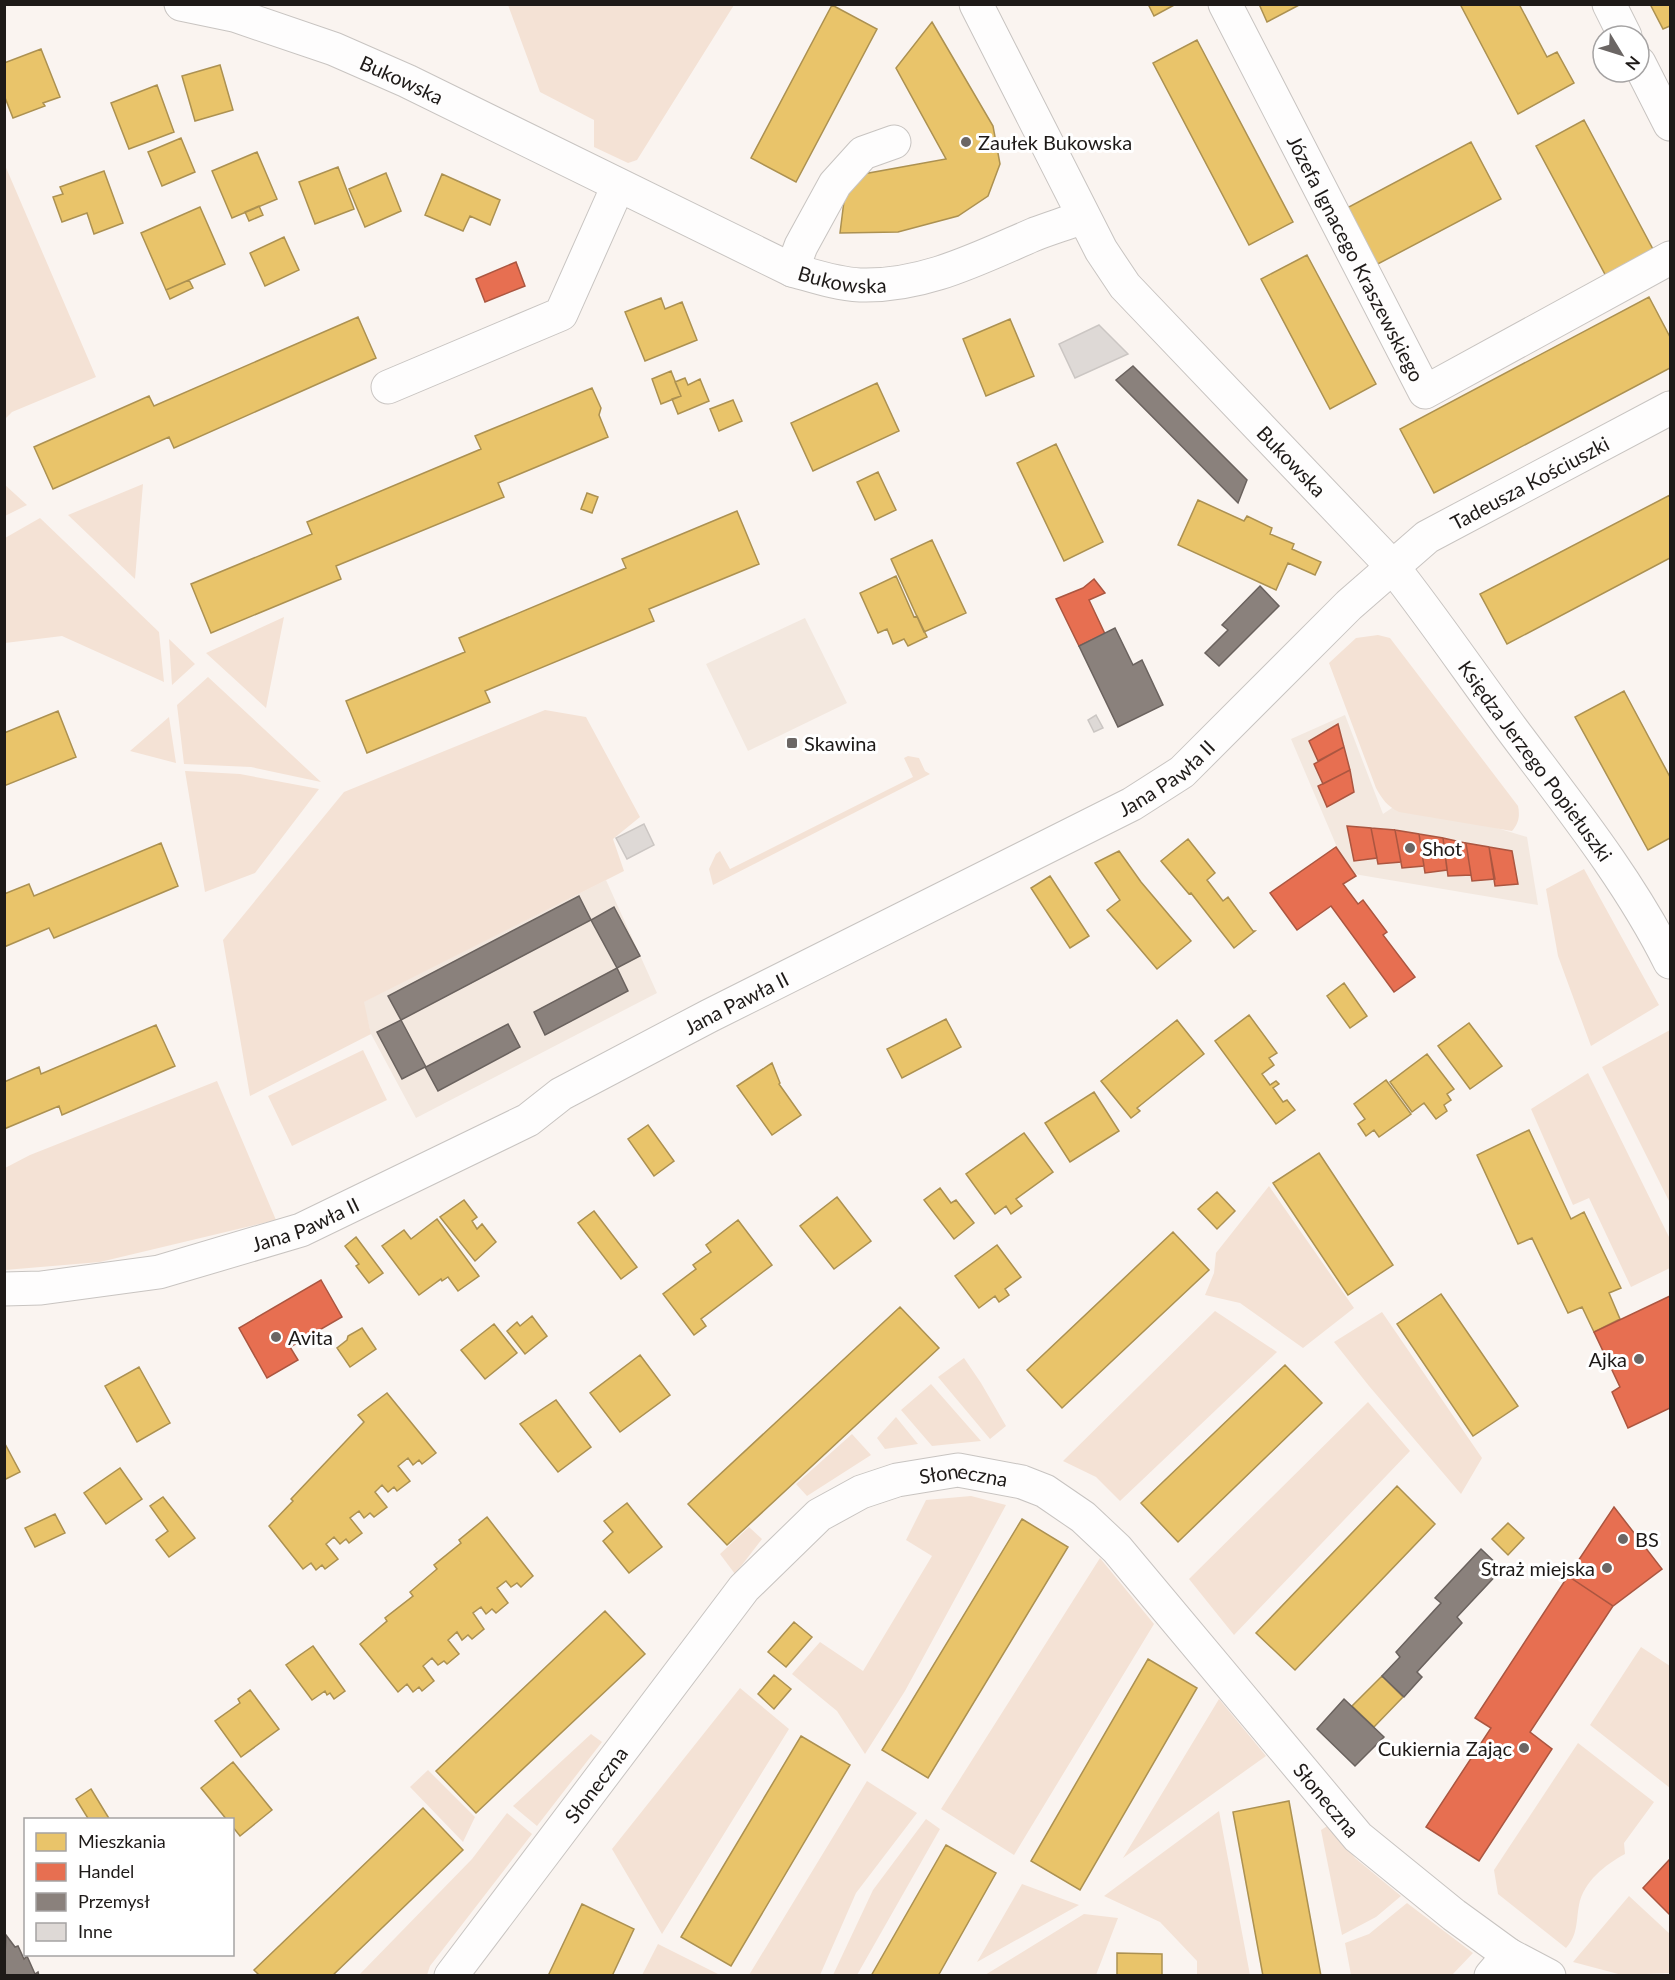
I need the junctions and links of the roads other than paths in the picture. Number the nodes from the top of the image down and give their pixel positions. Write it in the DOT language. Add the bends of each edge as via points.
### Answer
graph roads {
  1 [pos="181,4"];
  2 [pos="976,4"];
  3 [pos="1225,4"];
  4 [pos="1609,4"];
  5 [pos="1619,24"];
  6 [pos="1650,84"];
  7 [pos="1671,123"];
  8 [pos="894,142"];
  9 [pos="618,186"];
  10 [pos="1083,217"];
  11 [pos="1671,258"];
  12 [pos="792,270"];
  13 [pos="388,387"];
  14 [pos="1671,408"];
  15 [pos="1392,566"];
  16 [pos="1671,962"];
  17 [pos="4,1289"];
  18 [pos="1500,1965"];
  19 [pos="451,1976"];
  20 [pos="1549,1976"];
  1 -- 9 [label="street, Bukowska" via="234,15 334,49"];
  2 -- 10 [label="street"];
  3 -- 11 [label="street, Józefa Ignacego Kraszewskiego" via="1425,392"];
  4 -- 5 [label="street"];
  6 -- 7 [label="street"];
  8 -- 12 [label="street" via="863,153 835,184"];
  9 -- 12 [label="street, Bukowska"];
  9 -- 13 [label="street" via="561,314"];
  10 -- 12 [label="street, Bukowska" via="926,278 859,285"];
  10 -- 15 [label="street, Bukowska" via="1125,286"];
  14 -- 15 [label="street, Tadeusza Kościuszki" via="1427,537"];
  15 -- 16 [label="street, Księdza Jerzego Popiełuszki" via="1580,820 1656,933"];
  15 -- 17 [label="street, Jana Pawła II" via="1182,772 1132,804 561,1094 528,1120 301,1230 159,1272 41,1288"];
  18 -- 19 [label="street, Słoneczna" via="1454,1915 1358,1836 1117,1550 1083,1517 1046,1491 1022,1482 958,1470 897,1480 861,1492 819,1515 744,1588"];
  18 -- 20 [label="street, Słoneczna"];
}
